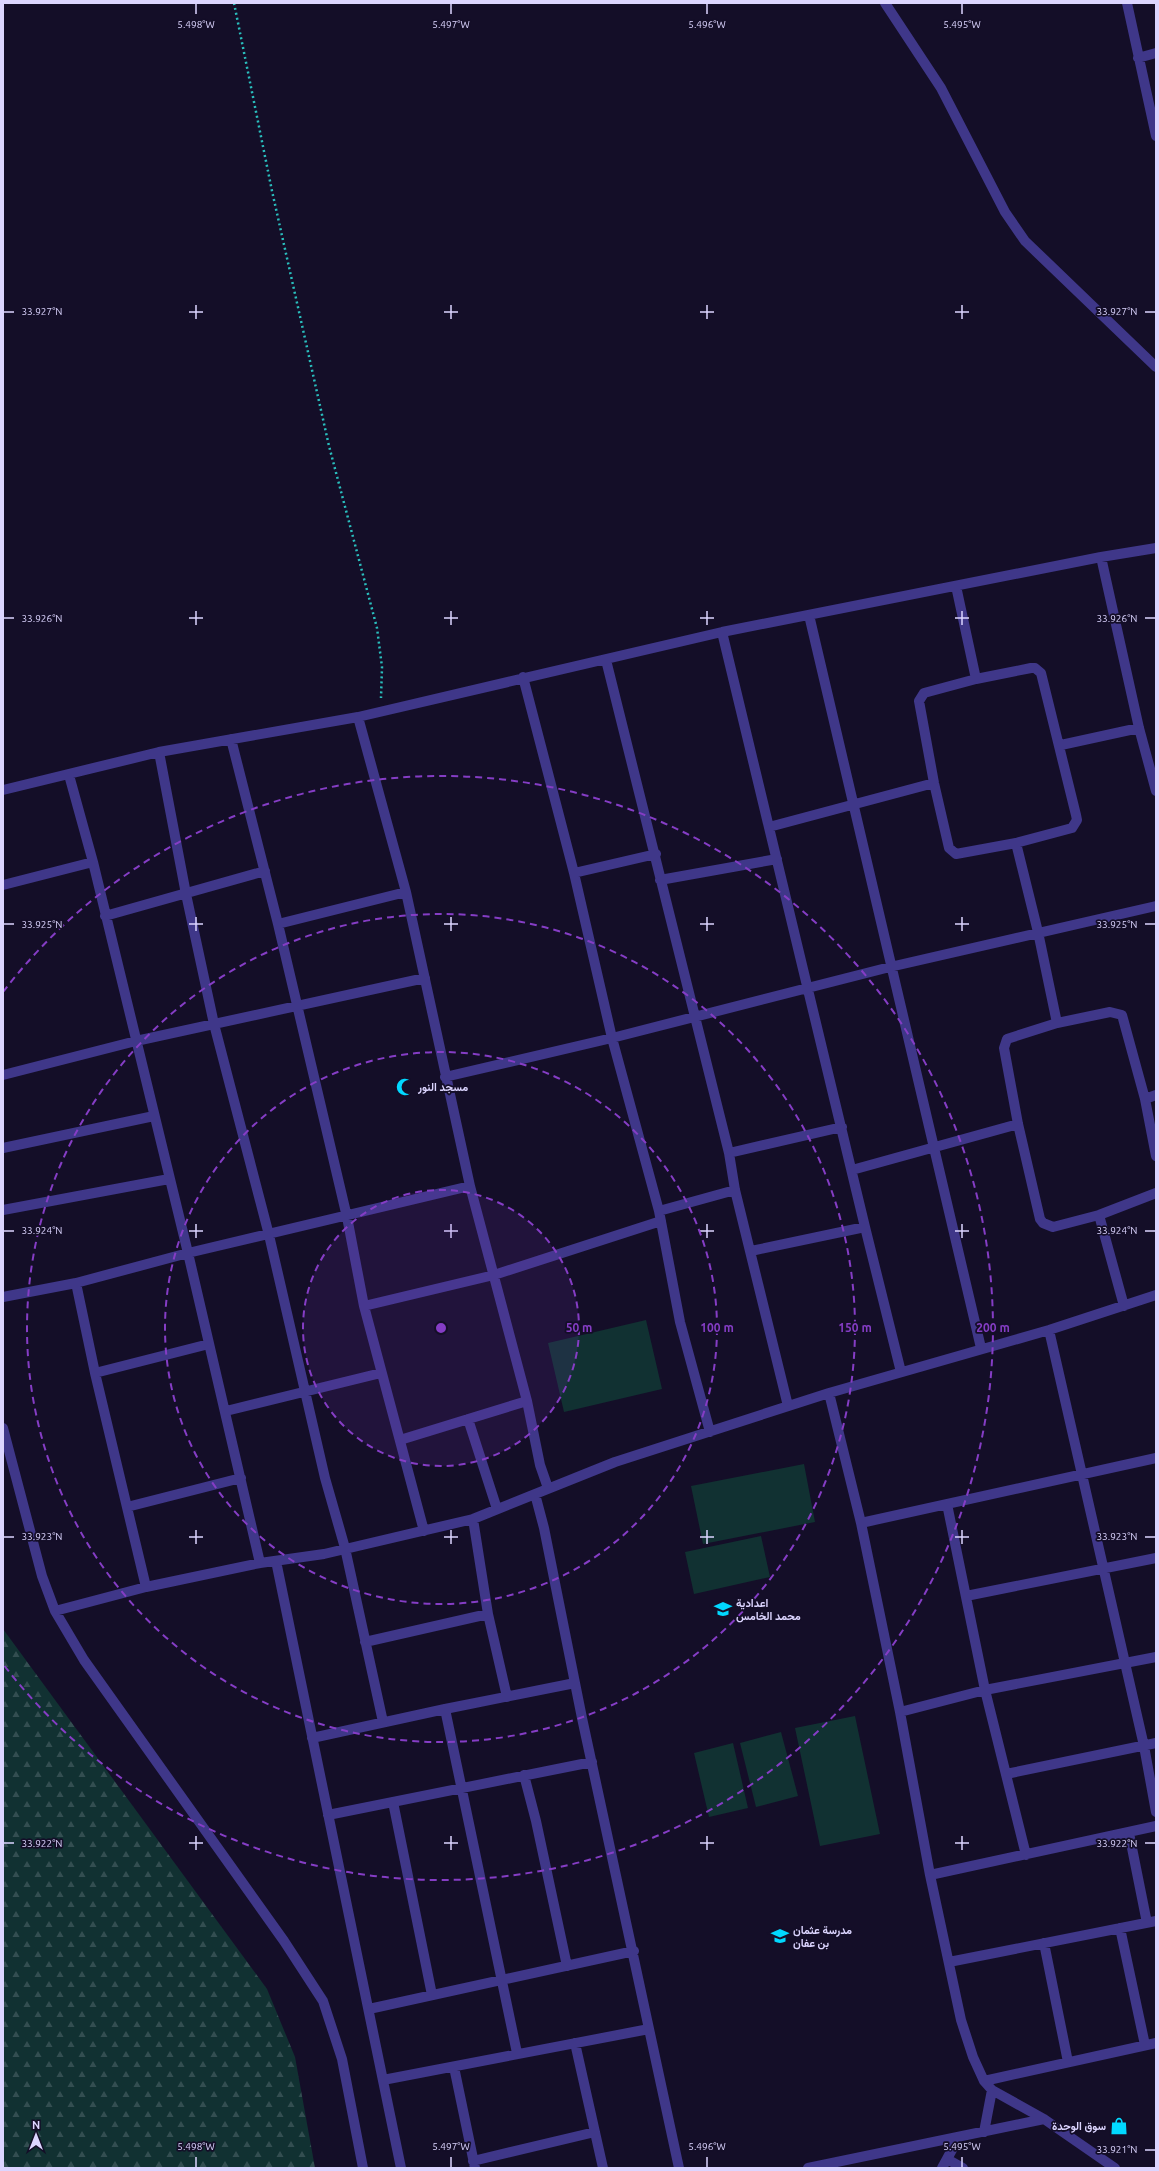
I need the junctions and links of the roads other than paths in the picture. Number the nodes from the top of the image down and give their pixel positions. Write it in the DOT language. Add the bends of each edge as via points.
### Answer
graph roads {
  1 [pos="885,3"];
  2 [pos="1127,3"];
  3 [pos="1156,53"];
  4 [pos="1138,58"];
  5 [pos="1156,136"];
  6 [pos="1156,367"];
  7 [pos="1156,548"];
  8 [pos="1101,557"];
  9 [pos="956,586"];
  10 [pos="808,615"];
  11 [pos="722,632"];
  12 [pos="606,660"];
  13 [pos="523,677"];
  14 [pos="976,679"];
  15 [pos="358,717"];
  16 [pos="1139,728"];
  17 [pos="231,739"];
  18 [pos="1060,746"];
  19 [pos="159,752"];
  20 [pos="68,775"];
  21 [pos="934,783"];
  22 [pos="3,790"];
  23 [pos="1156,791"];
  24 [pos="852,804"];
  25 [pos="769,827"];
  26 [pos="1016,843"];
  27 [pos="656,854"];
  28 [pos="777,859"];
  29 [pos="92,862"];
  30 [pos="265,871"];
  31 [pos="574,873"];
  32 [pos="660,880"];
  33 [pos="3,885"];
  34 [pos="406,892"];
  35 [pos="186,894"];
  36 [pos="1156,906"];
  37 [pos="105,916"];
  38 [pos="278,924"];
  39 [pos="1038,932"];
  40 [pos="890,967"];
  41 [pos="425,978"];
  42 [pos="808,988"];
  43 [pos="296,1005"];
  44 [pos="695,1016"];
  45 [pos="1058,1023"];
  46 [pos="214,1024"];
  47 [pos="612,1038"];
  48 [pos="136,1041"];
  49 [pos="3,1074"];
  50 [pos="445,1077"];
  51 [pos="1156,1096"];
  52 [pos="1145,1099"];
  53 [pos="154,1116"];
  54 [pos="1018,1124"];
  55 [pos="842,1127"];
  56 [pos="933,1147"];
  57 [pos="3,1148"];
  58 [pos="729,1154"];
  59 [pos="1156,1156"];
  60 [pos="852,1170"];
  61 [pos="169,1179"];
  62 [pos="470,1186"];
  63 [pos="735,1190"];
  64 [pos="1156,1193"];
  65 [pos="3,1210"];
  66 [pos="1099,1215"];
  67 [pos="660,1216"];
  68 [pos="347,1217"];
  69 [pos="865,1227"];
  70 [pos="269,1235"];
  71 [pos="751,1251"];
  72 [pos="188,1253"];
  73 [pos="494,1275"];
  74 [pos="76,1283"];
  75 [pos="1156,1296"];
  76 [pos="3,1297"];
  77 [pos="364,1306"];
  78 [pos="1124,1306"];
  79 [pos="1049,1330"];
  80 [pos="210,1344"];
  81 [pos="981,1348"];
  82 [pos="901,1372"];
  83 [pos="94,1373"];
  84 [pos="380,1373"];
  85 [pos="306,1392"];
  86 [pos="829,1393"];
  87 [pos="527,1401"];
  88 [pos="788,1406"];
  89 [pos="226,1411"];
  90 [pos="468,1419"];
  91 [pos="3,1428"];
  92 [pos="710,1432"];
  93 [pos="400,1440"];
  94 [pos="1156,1458"];
  95 [pos="1082,1474"];
  96 [pos="241,1478"];
  97 [pos="548,1488"];
  98 [pos="534,1494"];
  99 [pos="947,1504"];
  100 [pos="127,1507"];
  101 [pos="497,1509"];
  102 [pos="473,1519"];
  103 [pos="861,1523"];
  104 [pos="424,1531"];
  105 [pos="345,1548"];
  106 [pos="1156,1558"];
  107 [pos="276,1561"];
  108 [pos="260,1563"];
  109 [pos="1105,1570"];
  110 [pos="146,1587"];
  111 [pos="966,1596"];
  112 [pos="56,1611"];
  113 [pos="488,1614"];
  114 [pos="366,1642"];
  115 [pos="1156,1657"];
  116 [pos="1126,1663"];
  117 [pos="575,1683"];
  118 [pos="986,1690"];
  119 [pos="507,1697"];
  120 [pos="445,1709"];
  121 [pos="900,1712"];
  122 [pos="383,1722"];
  123 [pos="312,1738"];
  124 [pos="1156,1743"];
  125 [pos="1144,1746"];
  126 [pos="592,1762"];
  127 [pos="1006,1774"];
  128 [pos="524,1775"];
  129 [pos="460,1788"];
  130 [pos="393,1802"];
  131 [pos="1156,1812"];
  132 [pos="328,1815"];
  133 [pos="1156,1826"];
  134 [pos="1129,1834"];
  135 [pos="1026,1855"];
  136 [pos="930,1875"];
  137 [pos="1152,1922"];
  138 [pos="1120,1928"];
  139 [pos="1044,1943"];
  140 [pos="634,1951"];
  141 [pos="949,1962"];
  142 [pos="567,1966"];
  143 [pos="502,1979"];
  144 [pos="432,1995"];
  145 [pos="368,2009"];
  146 [pos="649,2029"];
  147 [pos="575,2043"];
  148 [pos="1156,2043"];
  149 [pos="1145,2046"];
  150 [pos="517,2053"];
  151 [pos="1068,2062"];
  152 [pos="454,2067"];
  153 [pos="383,2080"];
  154 [pos="984,2081"];
  155 [pos="992,2090"];
  156 [pos="1044,2119"];
  157 [pos="595,2132"];
  158 [pos="984,2132"];
  159 [pos="959,2137"];
  160 [pos="474,2164"];
  161 [pos="944,2164"];
  162 [pos="363,2168"];
  163 [pos="401,2168"];
  164 [pos="603,2168"];
  165 [pos="679,2168"];
  166 [pos="808,2168"];
  167 [pos="963,2168"];
  168 [pos="1115,2168"];
  1 -- 6 [label="street" via="941,88 1005,212 1025,241"];
  2 -- 4 [label="street"];
  3 -- 4 [label="street"];
  4 -- 5 [label="street"];
  7 -- 8 [label="street"];
  8 -- 9 [label="street"];
  8 -- 16 [label="street"];
  9 -- 10 [label="street"];
  9 -- 14 [label="street"];
  10 -- 11 [label="street"];
  10 -- 24 [label="street"];
  11 -- 12 [label="street"];
  11 -- 25 [label="street"];
  12 -- 13 [label="street"];
  12 -- 27 [label="street"];
  13 -- 15 [label="street"];
  13 -- 31 [label="street"];
  14 -- 18 [label="street" via="1031,668 1039,671"];
  14 -- 21 [label="street" via="924,693 919,701"];
  15 -- 17 [label="street"];
  15 -- 34 [label="street"];
  16 -- 18 [label="street"];
  16 -- 23 [label="street"];
  17 -- 19 [label="street"];
  17 -- 30 [label="street"];
  18 -- 26 [label="street" via="1076,815 1075,824 1072,828"];
  19 -- 20 [label="street"];
  19 -- 35 [label="street"];
  20 -- 22 [label="street"];
  20 -- 29 [label="street"];
  21 -- 24 [label="street"];
  21 -- 26 [label="street" via="952,852 961,854"];
  24 -- 25 [label="street"];
  24 -- 40 [label="street"];
  25 -- 28 [label="street"];
  26 -- 39 [label="street"];
  27 -- 31 [label="street"];
  27 -- 32 [label="street"];
  28 -- 32 [label="street"];
  28 -- 42 [label="street"];
  29 -- 33 [label="street"];
  29 -- 37 [label="street"];
  30 -- 35 [label="street"];
  30 -- 38 [label="street"];
  31 -- 47 [label="street"];
  32 -- 44 [label="street"];
  34 -- 38 [label="street"];
  34 -- 41 [label="street"];
  35 -- 37 [label="street"];
  35 -- 46 [label="street"];
  36 -- 39 [label="street"];
  37 -- 48 [label="street"];
  38 -- 43 [label="street"];
  39 -- 40 [label="street"];
  39 -- 45 [label="street"];
  40 -- 42 [label="street"];
  40 -- 56 [label="street"];
  41 -- 43 [label="street"];
  41 -- 50 [label="street"];
  42 -- 44 [label="street"];
  42 -- 55 [label="street"];
  43 -- 46 [label="street"];
  43 -- 68 [label="street"];
  44 -- 47 [label="street"];
  44 -- 58 [label="street"];
  45 -- 52 [label="street" via="1110,1012 1122,1015"];
  45 -- 54 [label="street" via="1012,1036 1004,1044"];
  46 -- 48 [label="street"];
  46 -- 70 [label="street"];
  47 -- 50 [label="street"];
  47 -- 67 [label="street"];
  48 -- 49 [label="street"];
  48 -- 53 [label="street"];
  50 -- 62 [label="street"];
  51 -- 52 [label="street"];
  52 -- 59 [label="street"];
  53 -- 57 [label="street"];
  53 -- 61 [label="street"];
  54 -- 56 [label="street"];
  54 -- 66 [label="street" via="1043,1223 1053,1227"];
  55 -- 58 [label="street"];
  55 -- 60 [label="street"];
  56 -- 60 [label="street"];
  56 -- 81 [label="street"];
  58 -- 63 [label="street"];
  60 -- 69 [label="street"];
  61 -- 65 [label="street"];
  61 -- 72 [label="street"];
  62 -- 68 [label="street"];
  62 -- 73 [label="street"];
  63 -- 67 [label="street"];
  63 -- 71 [label="street"];
  64 -- 66 [label="street"];
  66 -- 78 [label="street"];
  67 -- 73 [label="street"];
  67 -- 92 [label="street" via="680,1322"];
  68 -- 70 [label="street"];
  68 -- 77 [label="street"];
  69 -- 71 [label="street"];
  69 -- 82 [label="street"];
  70 -- 72 [label="street"];
  70 -- 85 [label="street"];
  71 -- 88 [label="street"];
  72 -- 74 [label="street"];
  72 -- 80 [label="street"];
  73 -- 77 [label="street"];
  73 -- 87 [label="street"];
  74 -- 76 [label="street"];
  74 -- 83 [label="street"];
  75 -- 78 [label="street"];
  77 -- 84 [label="street"];
  78 -- 79 [label="street"];
  79 -- 81 [label="street"];
  79 -- 95 [label="street"];
  80 -- 83 [label="street"];
  80 -- 89 [label="street"];
  81 -- 82 [label="street"];
  82 -- 86 [label="street"];
  83 -- 100 [label="street"];
  84 -- 85 [label="street"];
  84 -- 93 [label="street"];
  85 -- 89 [label="street"];
  85 -- 105 [label="street" via="325,1478"];
  86 -- 88 [label="street"];
  86 -- 103 [label="street"];
  87 -- 90 [label="street"];
  87 -- 97 [label="street" via="540,1465"];
  88 -- 92 [label="street"];
  89 -- 96 [label="street"];
  90 -- 93 [label="street"];
  90 -- 101 [label="street"];
  91 -- 112 [label="street" via="33,1546"];
  92 -- 97 [label="street" via="615,1462"];
  93 -- 104 [label="street"];
  94 -- 95 [label="street"];
  95 -- 99 [label="street"];
  95 -- 109 [label="street"];
  96 -- 100 [label="street"];
  96 -- 108 [label="street"];
  97 -- 98 [label="street"];
  98 -- 101 [label="street"];
  98 -- 117 [label="street" via="544,1528"];
  99 -- 103 [label="street"];
  99 -- 111 [label="street"];
  100 -- 110 [label="street"];
  101 -- 102 [label="street"];
  102 -- 104 [label="street"];
  102 -- 113 [label="street"];
  103 -- 121 [label="street"];
  104 -- 105 [label="street"];
  105 -- 107 [label="street"];
  105 -- 114 [label="street"];
  106 -- 109 [label="street"];
  107 -- 108 [label="street"];
  107 -- 123 [label="street"];
  108 -- 110 [label="street"];
  109 -- 111 [label="street"];
  109 -- 116 [label="street"];
  110 -- 112 [label="street"];
  111 -- 118 [label="street"];
  112 -- 162 [label="street" via="84,1660 284,1941 323,2001 342,2059"];
  113 -- 114 [label="street"];
  113 -- 119 [label="street"];
  114 -- 122 [label="street"];
  115 -- 116 [label="street"];
  116 -- 118 [label="street"];
  116 -- 125 [label="street"];
  117 -- 119 [label="street"];
  117 -- 126 [label="street"];
  118 -- 121 [label="street"];
  118 -- 127 [label="street"];
  119 -- 120 [label="street"];
  120 -- 122 [label="street"];
  120 -- 129 [label="street"];
  121 -- 136 [label="street"];
  122 -- 123 [label="street"];
  123 -- 132 [label="street"];
  124 -- 125 [label="street"];
  125 -- 127 [label="street"];
  125 -- 131 [label="street"];
  126 -- 128 [label="street"];
  126 -- 140 [label="street"];
  127 -- 135 [label="street"];
  128 -- 129 [label="street"];
  128 -- 142 [label="street"];
  129 -- 130 [label="street"];
  129 -- 143 [label="street"];
  130 -- 132 [label="street"];
  130 -- 144 [label="street"];
  132 -- 145 [label="street"];
  133 -- 134 [label="street"];
  134 -- 135 [label="street"];
  134 -- 137 [label="street"];
  135 -- 136 [label="street"];
  136 -- 141 [label="street"];
  137 -- 138 [label="street"];
  138 -- 139 [label="street"];
  138 -- 149 [label="street"];
  139 -- 141 [label="street"];
  139 -- 151 [label="street"];
  140 -- 142 [label="street"];
  140 -- 146 [label="street"];
  141 -- 154 [label="street" via="961,2020"];
  142 -- 143 [label="street"];
  143 -- 144 [label="street"];
  143 -- 150 [label="street"];
  144 -- 145 [label="street"];
  145 -- 153 [label="street"];
  146 -- 147 [label="street"];
  146 -- 165 [label="street"];
  147 -- 150 [label="street"];
  147 -- 157 [label="street"];
  148 -- 149 [label="street"];
  149 -- 151 [label="street"];
  150 -- 152 [label="street"];
  151 -- 154 [label="street"];
  152 -- 153 [label="street"];
  152 -- 160 [label="street"];
  153 -- 163 [label="street"];
  154 -- 155 [label="street"];
  155 -- 156 [label="street"];
  155 -- 158 [label="street"];
  156 -- 158 [label="street"];
  156 -- 168 [label="street"];
  157 -- 160 [label="street"];
  157 -- 164 [label="street"];
  158 -- 159 [label="street"];
  159 -- 161 [label="street"];
  159 -- 166 [label="street"];
  161 -- 167 [label="street"];
}
